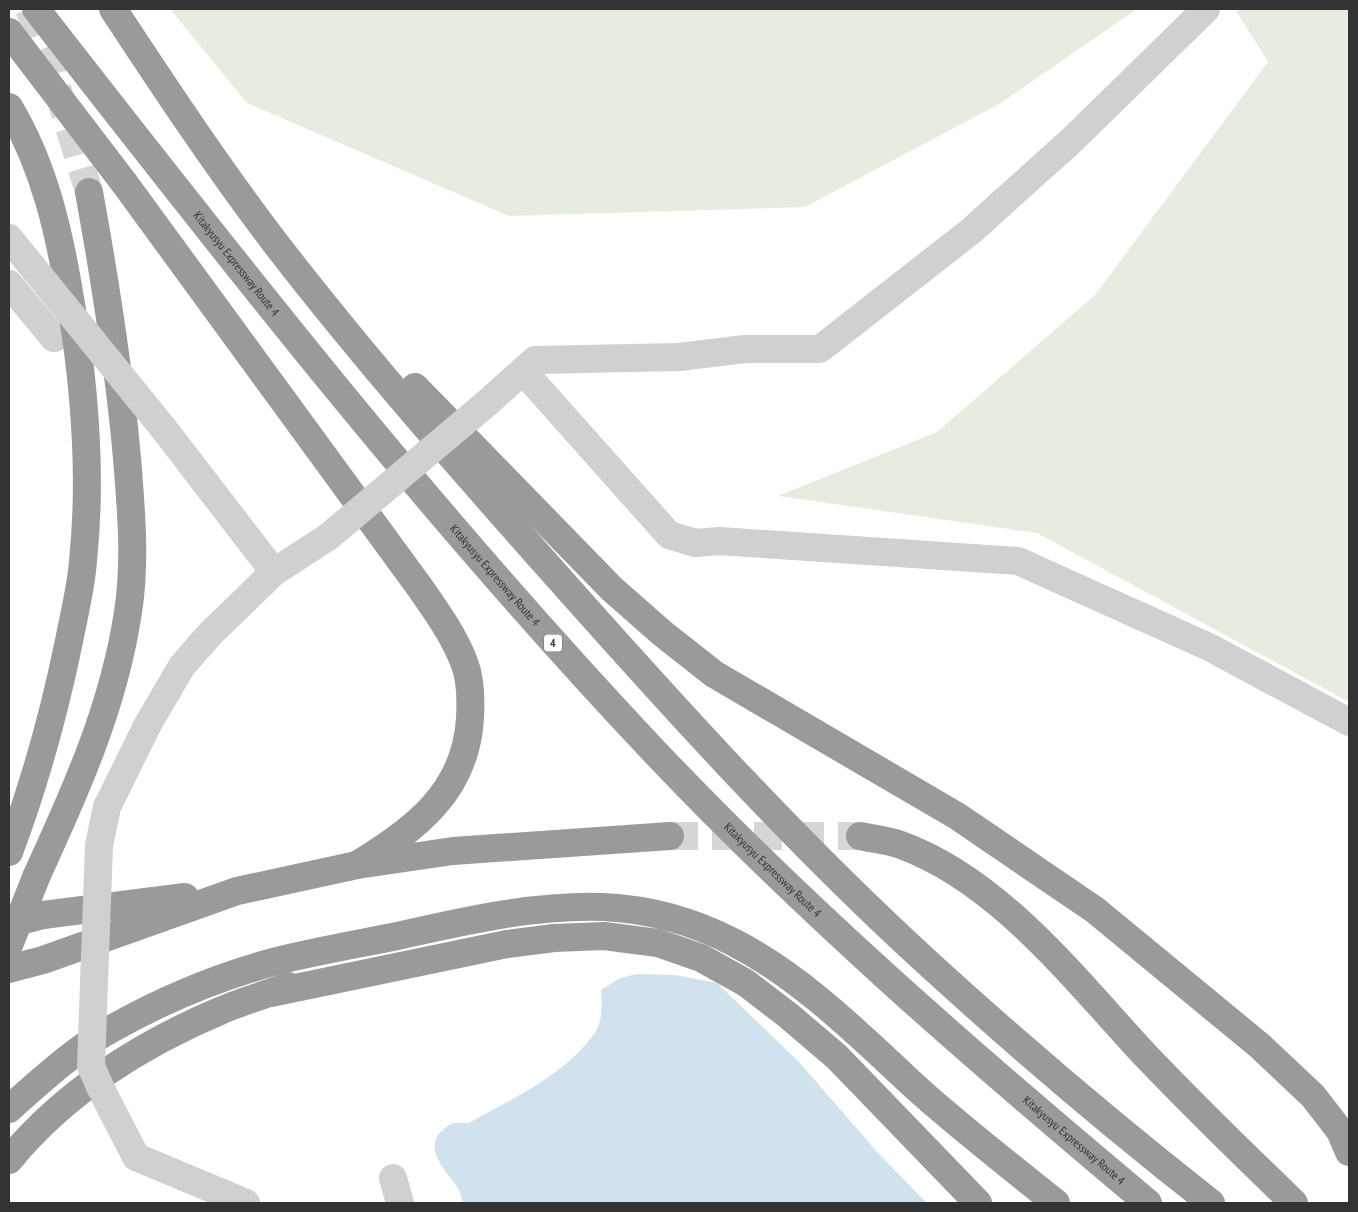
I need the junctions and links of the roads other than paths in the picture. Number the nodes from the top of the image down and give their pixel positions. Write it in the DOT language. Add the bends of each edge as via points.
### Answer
graph roads {
  1 [pos="36,9"];
  2 [pos="113,9"];
  3 [pos="1206,9"];
  4 [pos="9,32"];
  5 [pos="9,106"];
  6 [pos="89,192"];
  7 [pos="9,238"];
  8 [pos="276,244"];
  9 [pos="9,284"];
  10 [pos="54,338"];
  11 [pos="523,371"];
  12 [pos="274,572"];
  13 [pos="1349,722"];
  14 [pos="670,836"];
  15 [pos="860,836"];
  16 [pos="9,852"];
  17 [pos="357,865"];
  18 [pos="237,891"];
  19 [pos="605,908"];
  20 [pos="9,924"];
  21 [pos="9,945"];
  22 [pos="9,969"];
  23 [pos="271,993"];
  24 [pos="9,1109"];
  25 [pos="1349,1152"];
  26 [pos="9,1160"];
  27 [pos="246,1203"];
  28 [pos="978,1203"];
  29 [pos="1056,1203"];
  30 [pos="1148,1203"];
  31 [pos="1211,1203"];
  32 [pos="1294,1203"];
  1 -- 30 [label="highway, Kitakyusyu Expressway Route 4 / 4" via="320,370 529,616 641,737 772,871 905,996"];
  2 -- 8 [label="highway"];
  3 -- 11 [label="street" via="1072,140 971,232 820,349 745,349 679,358 535,360"];
  4 -- 17 [label="highway" via="143,208 404,565 446,626 464,663 471,699 468,740 455,778 429,813 396,841"];
  5 -- 16 [label="highway" via="36,162 55,217 78,345 86,417 87,492 83,562 60,687 44,748"];
  6 -- 21 [label="highway, bridge" via="124,421 132,547 128,611 117,671 101,728"];
  7 -- 12 [label="street, bridge" via="164,429"];
  8 -- 25 [label="highway" via="612,590 662,633 714,674 957,816 1096,910 1260,1046 1313,1096 1340,1131"];
  8 -- 31 [label="highway" via="480,490 678,710 808,846 929,964"];
  9 -- 10 [label="street"];
  11 -- 12 [label="street, bridge" via="328,537"];
  11 -- 13 [label="street" via="669,535 694,543 720,541 1018,561 1209,647"];
  12 -- 27 [label="street, bridge" via="182,666 148,724 108,808 98,845 91,1066 136,1157"];
  14 -- 17 [label="highway" via="453,851"];
  15 -- 32 [label="highway" via="900,845 941,864 982,890 1029,931 1155,1065"];
  17 -- 18 [label="highway"];
  18 -- 20 [label="highway" via="44,915"];
  18 -- 22 [label="highway"];
  19 -- 23 [label="highway" via="505,922 391,950 333,968"];
  19 -- 24 [label="highway" via="502,913 272,963 213,982 110,1029"];
  19 -- 29 [label="highway" via="652,913 696,925 737,944 782,973 828,1009 949,1117"];
  23 -- 26 [label="highway" via="220,1011 114,1066 58,1108"];
  23 -- 28 [label="highway" via="516,942 604,936 658,943 700,958 746,983 789,1016 837,1057"];
}
